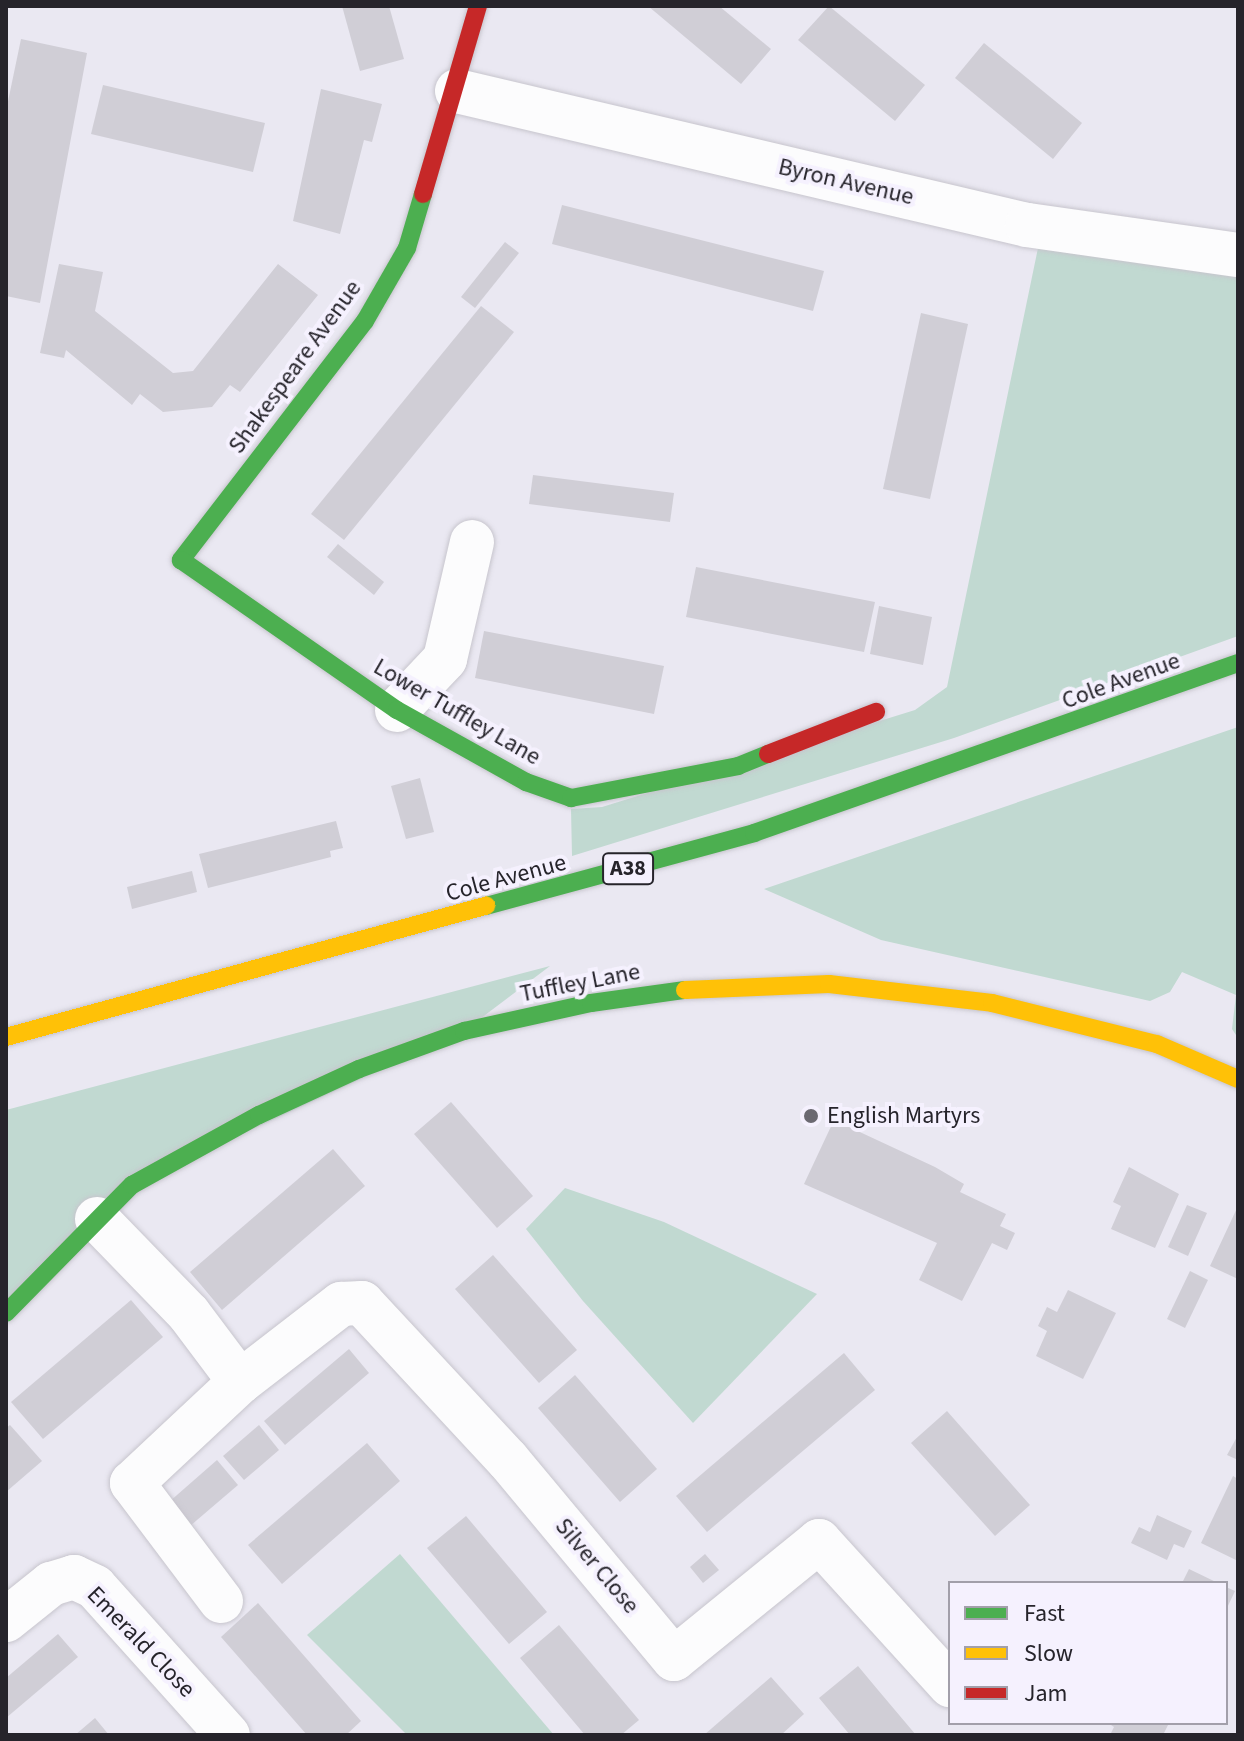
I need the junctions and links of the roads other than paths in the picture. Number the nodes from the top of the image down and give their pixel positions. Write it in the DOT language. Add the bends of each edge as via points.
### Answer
graph roads {
  1 [pos="478,6"];
  2 [pos="457,91"];
  3 [pos="1238,255"];
  4 [pos="472,542"];
  5 [pos="181,560"];
  6 [pos="1238,663"];
  7 [pos="397,710"];
  8 [pos="876,712"];
  9 [pos="6,1037"];
  10 [pos="1238,1079"];
  11 [pos="97,1219"];
  12 [pos="6,1313"];
  13 [pos="240,1382"];
  14 [pos="221,1601"];
  15 [pos="6,1620"];
  16 [pos="948,1683"];
  17 [pos="228,1735"];
  1 -- 2 [label="main road, Shakespeare Avenue"];
  2 -- 3 [label="street, Byron Avenue" via="1027,225"];
  2 -- 5 [label="main road, Shakespeare Avenue" via="407,248 365,321"];
  4 -- 7 [label="street" via="445,659"];
  5 -- 7 [label="main road, Lower Tuffley Lane"];
  6 -- 9 [label="main road, Cole Avenue / A38" via="754,833"];
  7 -- 8 [label="main road, Lower Tuffley Lane" via="526,782 571,798 738,766"];
  10 -- 11 [label="main road, Tuffley Lane" via="1157,1044 976,1000 829,984 669,991 481,1026 359,1069 259,1115 132,1185"];
  11 -- 12 [label="main road, Tuffley Lane"];
  11 -- 13 [label="street" via="189,1314"];
  13 -- 14 [label="street, Silver Close" via="132,1483"];
  13 -- 16 [label="street, Silver Close" via="341,1304 362,1303 508,1460 674,1659 819,1541"];
  15 -- 17 [label="street, Emerald Close" via="51,1584 74,1577 95,1587"];
}
